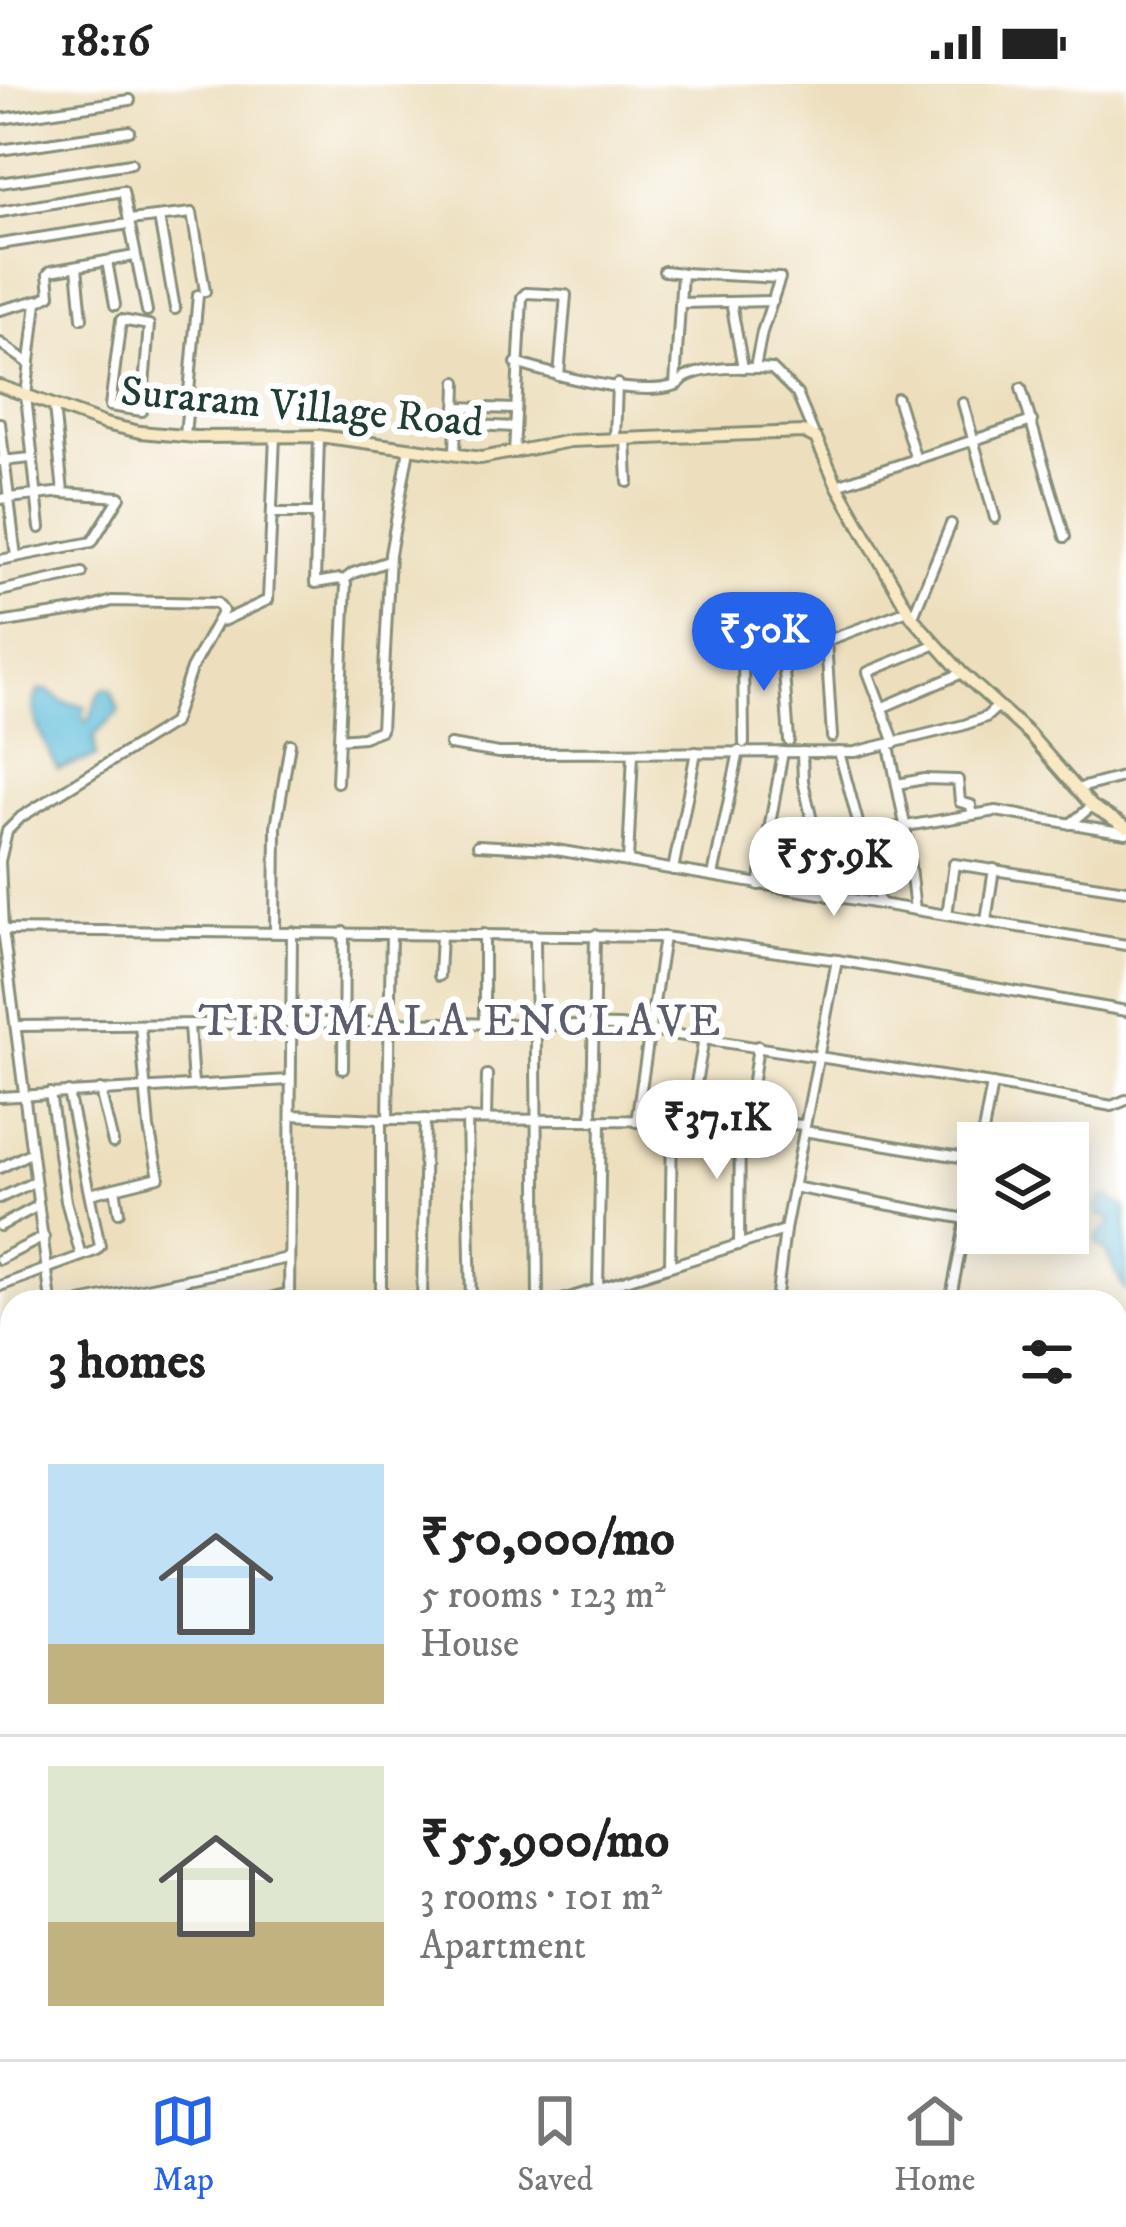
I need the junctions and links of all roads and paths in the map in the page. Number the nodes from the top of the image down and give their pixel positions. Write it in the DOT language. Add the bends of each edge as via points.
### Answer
graph roads {
  1 [pos="130,100"];
  2 [pos="0,119"];
  3 [pos="128,131"];
  4 [pos="0,150"];
  5 [pos="131,163"];
  6 [pos="0,183"];
  7 [pos="0,212"];
  8 [pos="159,217"];
  9 [pos="129,222"];
  10 [pos="0,244"];
  11 [pos="134,256"];
  12 [pos="107,261"];
  13 [pos="77,267"];
  14 [pos="664,271"];
  15 [pos="682,273"];
  16 [pos="38,300"];
  17 [pos="730,302"];
  18 [pos="773,302"];
  19 [pos="680,303"];
  20 [pos="115,305"];
  21 [pos="175,309"];
  22 [pos="0,310"];
  23 [pos="147,311"];
  24 [pos="82,318"];
  25 [pos="0,343"];
  26 [pos="516,363"];
  27 [pos="30,364"];
  28 [pos="742,368"];
  29 [pos="755,368"];
  30 [pos="559,376"];
  31 [pos="457,382"];
  32 [pos="617,384"];
  33 [pos="0,386"];
  34 [pos="675,386"];
  35 [pos="1021,388"];
  36 [pos="26,396"];
  37 [pos="897,398"];
  38 [pos="963,403"];
  39 [pos="54,407"];
  40 [pos="456,407"];
  41 [pos="514,409"];
  42 [pos="142,411"];
  43 [pos="1031,422"];
  44 [pos="0,423"];
  45 [pos="456,424"];
  46 [pos="514,427"];
  47 [pos="140,432"];
  48 [pos="184,435"];
  49 [pos="275,436"];
  50 [pos="319,436"];
  51 [pos="816,438"];
  52 [pos="621,439"];
  53 [pos="974,441"];
  54 [pos="409,449"];
  55 [pos="514,453"];
  56 [pos="455,456"];
  57 [pos="31,458"];
  58 [pos="916,460"];
  59 [pos="2,461"];
  60 [pos="628,482"];
  61 [pos="838,485"];
  62 [pos="62,493"];
  63 [pos="34,496"];
  64 [pos="5,499"];
  65 [pos="272,513"];
  66 [pos="314,513"];
  67 [pos="995,518"];
  68 [pos="951,524"];
  69 [pos="40,528"];
  70 [pos="1065,537"];
  71 [pos="16,557"];
  72 [pos="0,560"];
  73 [pos="389,561"];
  74 [pos="82,574"];
  75 [pos="344,580"];
  76 [pos="0,591"];
  77 [pos="910,614"];
  78 [pos="221,622"];
  79 [pos="0,623"];
  80 [pos="826,641"];
  81 [pos="782,643"];
  82 [pos="936,644"];
  83 [pos="962,673"];
  84 [pos="998,706"];
  85 [pos="881,708"];
  86 [pos="832,736"];
  87 [pos="339,739"];
  88 [pos="789,741"];
  89 [pos="290,744"];
  90 [pos="892,744"];
  91 [pos="450,745"];
  92 [pos="741,747"];
  93 [pos="696,752"];
  94 [pos="783,752"];
  95 [pos="802,752"];
  96 [pos="839,752"];
  97 [pos="633,753"];
  98 [pos="1126,776"];
  99 [pos="337,782"];
  100 [pos="897,784"];
  101 [pos="1076,789"];
  102 [pos="1092,806"];
  103 [pos="972,812"];
  104 [pos="905,825"];
  105 [pos="1069,825"];
  106 [pos="1124,826"];
  107 [pos="861,833"];
  108 [pos="816,841"];
  109 [pos="478,844"];
  110 [pos="766,846"];
  111 [pos="819,854"];
  112 [pos="628,862"];
  113 [pos="994,869"];
  114 [pos="673,870"];
  115 [pos="712,876"];
  116 [pos="759,884"];
  117 [pos="1126,890"];
  118 [pos="829,896"];
  119 [pos="880,904"];
  120 [pos="915,910"];
  121 [pos="946,915"];
  122 [pos="986,922"];
  123 [pos="2,930"];
  124 [pos="275,931"];
  125 [pos="292,932"];
  126 [pos="344,932"];
  127 [pos="391,933"];
  128 [pos="441,934"];
  129 [pos="484,934"];
  130 [pos="535,935"];
  131 [pos="595,935"];
  132 [pos="664,937"];
  133 [pos="1126,945"];
  134 [pos="837,960"];
  135 [pos="440,976"];
  136 [pos="1126,1011"];
  137 [pos="389,1022"];
  138 [pos="343,1023"];
  139 [pos="289,1024"];
  140 [pos="484,1024"];
  141 [pos="140,1025"];
  142 [pos="189,1025"];
  143 [pos="536,1025"];
  144 [pos="18,1026"];
  145 [pos="592,1026"];
  146 [pos="647,1030"];
  147 [pos="704,1038"];
  148 [pos="758,1046"];
  149 [pos="819,1057"];
  150 [pos="343,1070"];
  151 [pos="487,1075"];
  152 [pos="289,1080"];
  153 [pos="992,1084"];
  154 [pos="194,1085"];
  155 [pos="145,1088"];
  156 [pos="100,1090"];
  157 [pos="68,1092"];
  158 [pos="50,1093"];
  159 [pos="25,1096"];
  160 [pos="0,1097"];
  161 [pos="1126,1100"];
  162 [pos="292,1114"];
  163 [pos="467,1118"];
  164 [pos="385,1119"];
  165 [pos="425,1119"];
  166 [pos="486,1119"];
  167 [pos="534,1120"];
  168 [pos="743,1120"];
  169 [pos="597,1121"];
  170 [pos="636,1122"];
  171 [pos="672,1122"];
  172 [pos="985,1122"];
  173 [pos="689,1123"];
  174 [pos="804,1128"];
  175 [pos="113,1143"];
  176 [pos="30,1153"];
  177 [pos="957,1155"];
  178 [pos="0,1168"];
  179 [pos="34,1182"];
  180 [pos="115,1187"];
  181 [pos="793,1187"];
  182 [pos="90,1194"];
  183 [pos="0,1198"];
  184 [pos="38,1207"];
  185 [pos="119,1212"];
  186 [pos="957,1217"];
  187 [pos="0,1226"];
  188 [pos="785,1230"];
  189 [pos="44,1238"];
  190 [pos="739,1245"];
  191 [pos="959,1254"];
  192 [pos="81,1256"];
  193 [pos="288,1258"];
  194 [pos="0,1259"];
  195 [pos="670,1266"];
  196 [pos="48,1267"];
  197 [pos="180,1281"];
  198 [pos="0,1286"];
  199 [pos="598,1288"];
  200 [pos="50,1290"];
  201 [pos="137,1290"];
  202 [pos="181,1290"];
  203 [pos="290,1290"];
  204 [pos="381,1290"];
  205 [pos="422,1290"];
  206 [pos="471,1290"];
  207 [pos="538,1290"];
  208 [pos="592,1290"];
  209 [pos="778,1290"];
  210 [pos="952,1290"];
  1 -- 2 [label="street"];
  3 -- 4 [label="street"];
  5 -- 6 [label="street"];
  7 -- 9 [label="street" via="123,191"];
  8 -- 9 [label="street"];
  8 -- 21 [label="street"];
  8 -- 48 [label="street" via="193,214 202,293"];
  9 -- 10 [label="street"];
  9 -- 11 [label="street"];
  11 -- 12 [label="street"];
  11 -- 23 [label="street"];
  12 -- 13 [label="street"];
  12 -- 20 [label="street"];
  13 -- 16 [label="street" via="49,272 50,293"];
  13 -- 24 [label="street"];
  14 -- 15 [label="street"];
  15 -- 18 [label="street" via="780,278"];
  15 -- 19 [label="street"];
  16 -- 22 [label="street"];
  16 -- 27 [label="street"];
  17 -- 18 [label="street"];
  17 -- 19 [label="street"];
  17 -- 28 [label="street"];
  18 -- 29 [label="street"];
  19 -- 34 [label="street"];
  25 -- 27 [label="street"];
  26 -- 30 [label="street"];
  26 -- 30 [label="street" via="524,294 564,294"];
  26 -- 41 [label="street"];
  27 -- 36 [label="street"];
  28 -- 29 [label="street"];
  28 -- 34 [label="street" via="689,376"];
  29 -- 51 [label="street" via="772,369 797,394"];
  30 -- 32 [label="street"];
  31 -- 40 [label="street"];
  32 -- 34 [label="street"];
  32 -- 52 [label="street"];
  33 -- 36 [label="main road, Suraram Village Road"];
  35 -- 43 [label="street"];
  36 -- 39 [label="main road, Suraram Village Road"];
  36 -- 57 [label="street"];
  37 -- 58 [label="street"];
  38 -- 53 [label="street"];
  39 -- 47 [label="main road, Suraram Village Road"];
  39 -- 62 [label="street"];
  40 -- 41 [label="street"];
  40 -- 45 [label="street"];
  41 -- 46 [label="street"];
  42 -- 42 [label="street" via="110,406 123,320 149,326"];
  42 -- 47 [label="street"];
  43 -- 53 [label="street"];
  43 -- 70 [label="street"];
  44 -- 59 [label="street"];
  45 -- 46 [label="street"];
  45 -- 56 [label="street"];
  46 -- 55 [label="street"];
  47 -- 48 [label="main road, Suraram Village Road"];
  48 -- 49 [label="main road, Suraram Village Road"];
  49 -- 50 [label="main road, Suraram Village Road"];
  49 -- 65 [label="street"];
  50 -- 54 [label="main road, Suraram Village Road"];
  50 -- 66 [label="street"];
  51 -- 52 [label="main road, Suraram Village Road" via="805,432"];
  51 -- 61 [label="main road"];
  52 -- 55 [label="main road, Suraram Village Road"];
  52 -- 60 [label="street"];
  53 -- 58 [label="street"];
  53 -- 67 [label="street"];
  54 -- 56 [label="main road, Suraram Village Road"];
  54 -- 73 [label="street"];
  55 -- 56 [label="main road, Suraram Village Road"];
  57 -- 59 [label="street"];
  57 -- 63 [label="street"];
  58 -- 61 [label="street"];
  59 -- 64 [label="street"];
  61 -- 77 [label="main road"];
  62 -- 63 [label="street"];
  62 -- 71 [label="street" via="120,497 92,542"];
  63 -- 64 [label="street"];
  63 -- 69 [label="street"];
  64 -- 71 [label="street"];
  65 -- 66 [label="street"];
  65 -- 78 [label="street" via="268,600"];
  66 -- 75 [label="street" via="315,583"];
  68 -- 77 [label="street"];
  71 -- 72 [label="street"];
  73 -- 75 [label="street"];
  73 -- 87 [label="street" via="381,730"];
  74 -- 76 [label="street"];
  75 -- 87 [label="street"];
  77 -- 80 [label="street"];
  77 -- 82 [label="main road"];
  78 -- 79 [label="street" via="217,603 112,601"];
  78 -- 123 [label="street" via="191,669 172,723 7,831"];
  80 -- 81 [label="street"];
  80 -- 86 [label="street"];
  81 -- 88 [label="street"];
  81 -- 92 [label="street" via="743,648"];
  82 -- 83 [label="main road"];
  82 -- 85 [label="street" via="868,672"];
  83 -- 84 [label="main road"];
  83 -- 85 [label="street"];
  84 -- 90 [label="street" via="986,717"];
  84 -- 101 [label="main road"];
  85 -- 90 [label="street"];
  87 -- 99 [label="street"];
  89 -- 124 [label="street" via="276,827"];
  90 -- 96 [label="street"];
  90 -- 100 [label="street"];
  91 -- 97 [label="street"];
  92 -- 93 [label="street"];
  92 -- 94 [label="street"];
  92 -- 115 [label="street"];
  93 -- 97 [label="street"];
  93 -- 114 [label="street"];
  94 -- 95 [label="street"];
  94 -- 110 [label="street"];
  95 -- 96 [label="street"];
  95 -- 108 [label="street"];
  96 -- 107 [label="street"];
  97 -- 112 [label="street"];
  98 -- 101 [label="street"];
  100 -- 103 [label="street" via="958,779 961,802"];
  100 -- 104 [label="street"];
  101 -- 102 [label="main road"];
  102 -- 105 [label="street"];
  102 -- 106 [label="main road"];
  103 -- 104 [label="street"];
  103 -- 105 [label="street"];
  104 -- 107 [label="street"];
  104 -- 120 [label="street"];
  105 -- 106 [label="street"];
  107 -- 108 [label="street"];
  107 -- 119 [label="street"];
  108 -- 111 [label="street"];
  109 -- 112 [label="street"];
  110 -- 111 [label="street"];
  110 -- 116 [label="street"];
  111 -- 118 [label="street"];
  112 -- 114 [label="street"];
  113 -- 117 [label="street"];
  113 -- 121 [label="street" via="951,865"];
  113 -- 122 [label="street"];
  114 -- 115 [label="street"];
  115 -- 116 [label="street"];
  116 -- 118 [label="street"];
  118 -- 119 [label="street"];
  119 -- 120 [label="street"];
  120 -- 121 [label="street"];
  121 -- 122 [label="street"];
  122 -- 133 [label="street"];
  123 -- 124 [label="street"];
  123 -- 144 [label="street"];
  124 -- 125 [label="street"];
  125 -- 126 [label="street"];
  125 -- 139 [label="street"];
  126 -- 127 [label="street"];
  126 -- 138 [label="street"];
  127 -- 128 [label="street"];
  127 -- 137 [label="street"];
  128 -- 129 [label="street"];
  128 -- 135 [label="street"];
  129 -- 130 [label="street"];
  129 -- 140 [label="street"];
  130 -- 131 [label="street"];
  130 -- 143 [label="street"];
  131 -- 132 [label="street"];
  131 -- 145 [label="street"];
  132 -- 134 [label="street"];
  132 -- 146 [label="street"];
  134 -- 136 [label="street"];
  134 -- 149 [label="street"];
  137 -- 138 [label="street"];
  137 -- 140 [label="street"];
  137 -- 164 [label="street"];
  138 -- 139 [label="street"];
  138 -- 150 [label="street"];
  139 -- 142 [label="street"];
  139 -- 152 [label="street"];
  140 -- 143 [label="street"];
  141 -- 142 [label="street"];
  141 -- 144 [label="street"];
  141 -- 155 [label="street"];
  142 -- 154 [label="street"];
  143 -- 145 [label="street"];
  143 -- 167 [label="street"];
  144 -- 159 [label="street"];
  145 -- 146 [label="street"];
  145 -- 169 [label="street"];
  146 -- 147 [label="street"];
  146 -- 170 [label="street"];
  147 -- 148 [label="street"];
  147 -- 173 [label="street"];
  148 -- 149 [label="street"];
  148 -- 168 [label="street"];
  149 -- 153 [label="street"];
  149 -- 174 [label="street"];
  151 -- 166 [label="street"];
  152 -- 154 [label="street"];
  152 -- 162 [label="street"];
  153 -- 161 [label="street" via="1112,1106"];
  153 -- 172 [label="street"];
  154 -- 155 [label="street"];
  155 -- 156 [label="street"];
  155 -- 180 [label="street" via="159,1177"];
  156 -- 157 [label="street"];
  156 -- 175 [label="street"];
  157 -- 158 [label="street"];
  157 -- 182 [label="street"];
  158 -- 159 [label="street"];
  158 -- 192 [label="street"];
  159 -- 160 [label="street"];
  159 -- 176 [label="street"];
  162 -- 164 [label="street"];
  162 -- 193 [label="street"];
  163 -- 165 [label="street"];
  163 -- 166 [label="street"];
  163 -- 206 [label="street"];
  164 -- 165 [label="street"];
  164 -- 204 [label="street"];
  165 -- 205 [label="street"];
  166 -- 167 [label="street"];
  167 -- 169 [label="street"];
  167 -- 207 [label="street"];
  168 -- 173 [label="street"];
  168 -- 174 [label="street"];
  168 -- 190 [label="street"];
  169 -- 170 [label="street"];
  169 -- 199 [label="street"];
  170 -- 171 [label="street"];
  171 -- 173 [label="street"];
  171 -- 195 [label="street"];
  174 -- 177 [label="street"];
  174 -- 181 [label="street"];
  176 -- 178 [label="street"];
  176 -- 179 [label="street"];
  179 -- 183 [label="street"];
  179 -- 184 [label="street"];
  180 -- 182 [label="street"];
  180 -- 185 [label="street"];
  181 -- 186 [label="street"];
  181 -- 188 [label="street"];
  182 -- 192 [label="street" via="100,1246"];
  184 -- 187 [label="street"];
  184 -- 189 [label="street"];
  188 -- 190 [label="street"];
  188 -- 209 [label="street"];
  189 -- 194 [label="street"];
  189 -- 196 [label="street"];
  190 -- 195 [label="street"];
  191 -- 210 [label="street"];
  192 -- 196 [label="street"];
  193 -- 197 [label="street"];
  193 -- 203 [label="street"];
  195 -- 199 [label="street"];
  196 -- 198 [label="street"];
  196 -- 200 [label="street"];
  197 -- 201 [label="street"];
  197 -- 202 [label="street"];
  199 -- 208 [label="street"];
}
